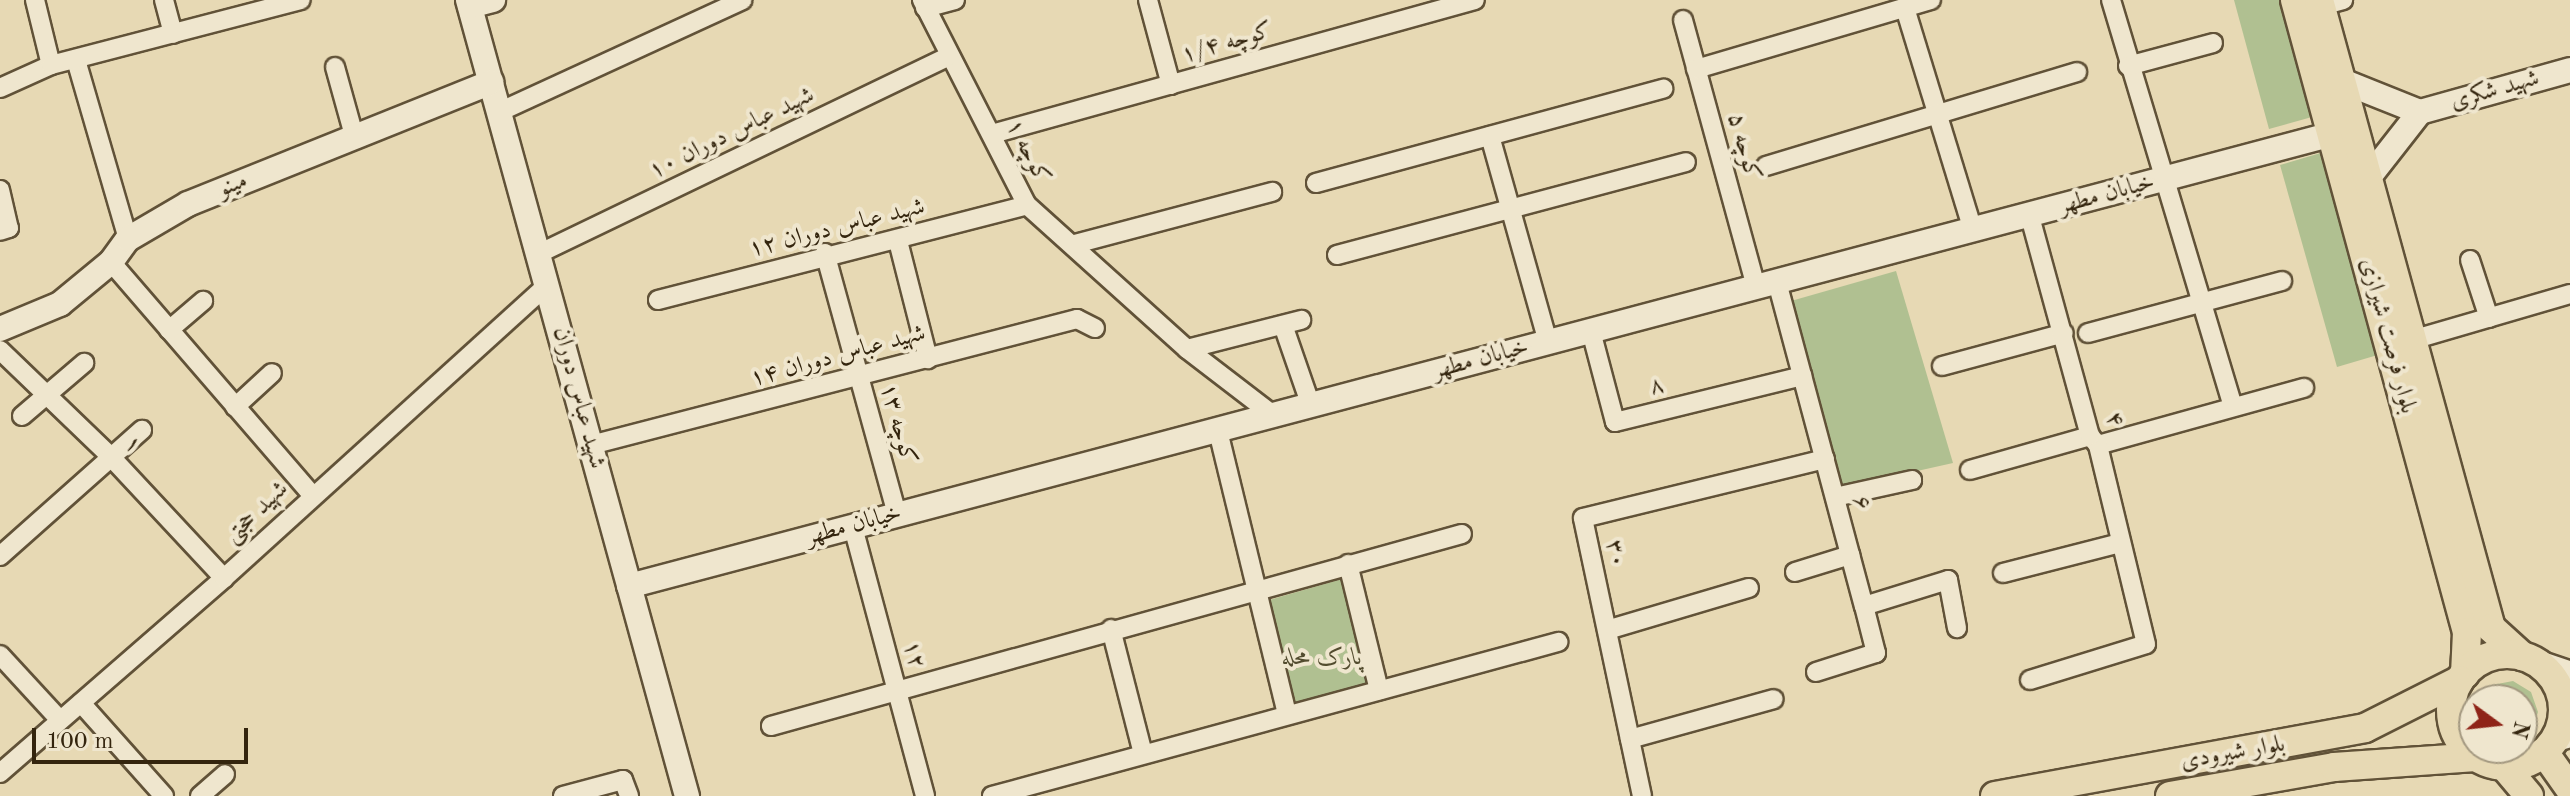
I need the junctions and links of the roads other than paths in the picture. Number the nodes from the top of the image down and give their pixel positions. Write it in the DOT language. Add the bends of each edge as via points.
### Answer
graph roads {
  1 [pos="35,0"];
  2 [pos="164,0"];
  3 [pos="301,0"];
  4 [pos="743,0"];
  5 [pos="955,0"];
  6 [pos="1148,0"];
  7 [pos="1475,0"];
  8 [pos="1931,0"];
  9 [pos="2111,0"];
  10 [pos="477,2"];
  11 [pos="2319,2"];
  12 [pos="924,4"];
  13 [pos="1446,4"];
  14 [pos="1905,8"];
  15 [pos="1683,20"];
  16 [pos="173,34"];
  17 [pos="2213,43"];
  18 [pos="947,57"];
  19 [pos="76,60"];
  20 [pos="51,65"];
  21 [pos="2128,66"];
  22 [pos="335,67"];
  23 [pos="1696,69"];
  24 [pos="2570,70"];
  25 [pos="2077,72"];
  26 [pos="2342,81"];
  27 [pos="491,82"];
  28 [pos="1171,85"];
  29 [pos="0,88"];
  30 [pos="1663,89"];
  31 [pos="499,112"];
  32 [pos="2420,112"];
  33 [pos="1938,114"];
  34 [pos="992,134"];
  35 [pos="2332,134"];
  36 [pos="1490,136"];
  37 [pos="355,139"];
  38 [pos="1686,162"];
  39 [pos="1766,166"];
  40 [pos="2369,177"];
  41 [pos="2168,179"];
  42 [pos="1316,183"];
  43 [pos="0,190"];
  44 [pos="1272,192"];
  45 [pos="1027,205"];
  46 [pos="1511,209"];
  47 [pos="2030,216"];
  48 [pos="5,229"];
  49 [pos="1973,230"];
  50 [pos="128,239"];
  51 [pos="898,241"];
  52 [pos="1075,244"];
  53 [pos="825,253"];
  54 [pos="538,254"];
  55 [pos="1337,255"];
  56 [pos="2470,260"];
  57 [pos="111,262"];
  58 [pos="2282,281"];
  59 [pos="1767,284"];
  60 [pos="547,285"];
  61 [pos="2570,294"];
  62 [pos="658,300"];
  63 [pos="203,301"];
  64 [pos="2204,301"];
  65 [pos="2489,318"];
  66 [pos="1095,328"];
  67 [pos="0,329"];
  68 [pos="169,330"];
  69 [pos="1591,331"];
  70 [pos="2064,333"];
  71 [pos="2088,333"];
  72 [pos="2412,340"];
  73 [pos="1548,342"];
  74 [pos="1187,349"];
  75 [pos="0,350"];
  76 [pos="928,359"];
  77 [pos="84,363"];
  78 [pos="1942,366"];
  79 [pos="272,373"];
  80 [pos="1802,376"];
  81 [pos="859,377"];
  82 [pos="2304,388"];
  83 [pos="45,397"];
  84 [pos="1311,406"];
  85 [pos="2233,406"];
  86 [pos="235,407"];
  87 [pos="1273,415"];
  88 [pos="22,416"];
  89 [pos="142,430"];
  90 [pos="1218,431"];
  91 [pos="2094,440"];
  92 [pos="591,445"];
  93 [pos="111,457"];
  94 [pos="1825,459"];
  95 [pos="1970,470"];
  96 [pos="1912,480"];
  97 [pos="311,494"];
  98 [pos="1835,497"];
  99 [pos="897,515"];
  100 [pos="853,527"];
  101 [pos="1462,534"];
  102 [pos="2120,543"];
  103 [pos="1850,555"];
  104 [pos="0,556"];
  105 [pos="1348,564"];
  106 [pos="1795,572"];
  107 [pos="2003,573"];
  108 [pos="224,578"];
  109 [pos="629,586"];
  110 [pos="1259,588"];
  111 [pos="1749,588"];
  112 [pos="1864,606"];
  113 [pos="1957,628"];
  114 [pos="1111,629"];
  115 [pos="1607,630"];
  116 [pos="1558,642"];
  117 [pos="0,655"];
  118 [pos="2529,659"];
  119 [pos="1816,672"];
  120 [pos="2570,674"];
  121 [pos="2462,677"];
  122 [pos="2030,680"];
  123 [pos="2460,684"];
  124 [pos="1379,690"];
  125 [pos="899,693"];
  126 [pos="2458,695"];
  127 [pos="1774,699"];
  128 [pos="81,703"];
  129 [pos="1287,715"];
  130 [pos="60,720"];
  131 [pos="771,726"];
  132 [pos="2458,731"];
  133 [pos="1630,739"];
  134 [pos="2556,742"];
  135 [pos="1143,754"];
  136 [pos="2458,758"];
  137 [pos="2498,764"];
  138 [pos="2504,766"];
  139 [pos="0,773"];
  140 [pos="225,774"];
  141 [pos="2275,786"];
  142 [pos="2570,791"];
  143 [pos="2219,793"];
  144 [pos="164,796"];
  145 [pos="200,796"];
  146 [pos="563,796"];
  147 [pos="629,796"];
  148 [pos="687,796"];
  149 [pos="925,796"];
  150 [pos="992,796"];
  151 [pos="1642,796"];
  152 [pos="1995,796"];
  153 [pos="2170,796"];
  154 [pos="2529,796"];
  155 [pos="2555,796"];
  1 -- 20 [label="street"];
  2 -- 16 [label="street"];
  3 -- 16 [label="street"];
  4 -- 31 [label="street"];
  5 -- 12 [label="street"];
  6 -- 28 [label="street"];
  7 -- 13 [label="street, کوچه ۱/۴"];
  8 -- 14 [label="street"];
  9 -- 21 [label="street"];
  10 -- 27 [label="street, شهید عباس دوران"];
  11 -- 26 [label="main road, بلوار فرصت شیرازی"];
  11 -- 35 [label="main road, بلوار فرصت شیرازی"];
  12 -- 18 [label="street, کوچه ۱"];
  13 -- 28 [label="street, کوچه ۱/۴"];
  14 -- 23 [label="street"];
  14 -- 33 [label="street"];
  15 -- 23 [label="street, کوچه ۵"];
  16 -- 19 [label="street"];
  17 -- 21 [label="street"];
  18 -- 34 [label="street, کوچه ۱"];
  18 -- 54 [label="street, شهید عباس دوران ۱۰"];
  19 -- 20 [label="street"];
  19 -- 50 [label="street"];
  20 -- 29 [label="street"];
  21 -- 41 [label="street"];
  22 -- 37 [label="street"];
  23 -- 59 [label="street, کوچه ۵"];
  24 -- 32 [label="street, شهید شکری"];
  25 -- 33 [label="street"];
  26 -- 32 [label="street"];
  26 -- 40 [label="main road, بلوار فرصت شیرازی"];
  27 -- 31 [label="street, شهید عباس دوران"];
  27 -- 37 [label="street, مینو"];
  28 -- 34 [label="street, کوچه ۱/۴"];
  30 -- 36 [label="street"];
  31 -- 54 [label="street, شهید عباس دوران"];
  32 -- 40 [label="street"];
  33 -- 39 [label="street"];
  33 -- 49 [label="street"];
  34 -- 45 [label="street, کوچه ۱"];
  35 -- 41 [label="street, خیابان مطهر"];
  35 -- 121 [label="main road, بلوار فرصت شیرازی" via="2467,632"];
  36 -- 42 [label="street"];
  36 -- 46 [label="street"];
  37 -- 50 [label="street, مینو" via="188,204"];
  38 -- 46 [label="street"];
  40 -- 72 [label="main road, بلوار فرصت شیرازی"];
  41 -- 47 [label="street, خیابان مطهر"];
  41 -- 64 [label="street"];
  43 -- 48 [label="street"];
  44 -- 52 [label="street"];
  45 -- 51 [label="street, شهید عباس دوران ۱۲"];
  45 -- 52 [label="street, کوچه ۱"];
  46 -- 55 [label="street"];
  46 -- 73 [label="street"];
  47 -- 49 [label="street, خیابان مطهر"];
  47 -- 70 [label="street, ۴"];
  49 -- 59 [label="street, خیابان مطهر"];
  50 -- 57 [label="street, مینو"];
  51 -- 53 [label="street, شهید عباس دوران ۱۲"];
  51 -- 76 [label="street"];
  52 -- 74 [label="street, کوچه ۱"];
  53 -- 62 [label="street, شهید عباس دوران ۱۲"];
  53 -- 81 [label="street, کوچه ۱۳"];
  54 -- 60 [label="street, شهید عباس دوران"];
  56 -- 65 [label="street"];
  57 -- 67 [label="street, مینو" via="60,304"];
  57 -- 68 [label="street"];
  58 -- 64 [label="street"];
  59 -- 69 [label="street, خیابان مطهر"];
  59 -- 80 [label="street, ۶"];
  60 -- 92 [label="street, شهید عباس دوران"];
  60 -- 97 [label="street, شهید حجتی"];
  61 -- 65 [label="street"];
  63 -- 68 [label="street"];
  64 -- 71 [label="street"];
  64 -- 85 [label="street"];
  65 -- 72 [label="street"];
  66 -- 76 [label="street, شهید عباس دوران ۱۴" via="1077,319"];
  68 -- 86 [label="street"];
  69 -- 73 [label="street, خیابان مطهر"];
  69 -- 80 [label="street, ۸" via="1615,422"];
  70 -- 78 [label="street"];
  70 -- 91 [label="street, ۴"];
  72 -- 118 [label="main road, بلوار فرصت شیرازی" via="2491,628"];
  73 -- 84 [label="street, خیابان مطهر"];
  74 -- 84 [label="street" via="1292,322"];
  74 -- 87 [label="street, کوچه ۱"];
  75 -- 83 [label="street, ۱"];
  76 -- 81 [label="street, شهید عباس دوران ۱۴"];
  77 -- 83 [label="street"];
  79 -- 86 [label="street"];
  80 -- 94 [label="street, ۶"];
  81 -- 92 [label="street, شهید عباس دوران ۱۴"];
  81 -- 99 [label="street, کوچه ۱۳"];
  82 -- 85 [label="street"];
  83 -- 88 [label="street"];
  83 -- 93 [label="street, ۱"];
  84 -- 87 [label="street, خیابان مطهر"];
  85 -- 91 [label="street"];
  86 -- 97 [label="street"];
  87 -- 90 [label="street, خیابان مطهر"];
  89 -- 93 [label="street"];
  90 -- 99 [label="street, خیابان مطهر"];
  90 -- 110 [label="street"];
  91 -- 95 [label="street"];
  91 -- 102 [label="street, ۴"];
  92 -- 109 [label="street, شهید عباس دوران"];
  93 -- 104 [label="street"];
  93 -- 108 [label="street, ۱"];
  94 -- 98 [label="street, ۶"];
  94 -- 115 [label="street, ۳۰" via="1583,518"];
  96 -- 98 [label="street"];
  97 -- 108 [label="street, شهید حجتی"];
  98 -- 103 [label="street, ۶"];
  99 -- 100 [label="street, خیابان مطهر"];
  100 -- 109 [label="street, خیابان مطهر"];
  100 -- 125 [label="street, ۱۲"];
  101 -- 105 [label="street"];
  102 -- 107 [label="street"];
  102 -- 122 [label="street, ۴" via="2146,644"];
  103 -- 106 [label="street"];
  103 -- 112 [label="street, ۶"];
  105 -- 110 [label="street"];
  105 -- 124 [label="street"];
  108 -- 128 [label="street, شهید حجتی"];
  109 -- 148 [label="street, شهید عباس دوران"];
  110 -- 114 [label="street"];
  110 -- 129 [label="street"];
  111 -- 115 [label="street"];
  112 -- 113 [label="street" via="1948,580"];
  112 -- 119 [label="street, ۶" via="1876,653"];
  114 -- 125 [label="street"];
  114 -- 135 [label="street"];
  115 -- 133 [label="street, ۳۰"];
  116 -- 124 [label="street"];
  117 -- 130 [label="street"];
  118 -- 120 [label="street"];
  118 -- 121 [label="main road" via="2494,656"];
  118 -- 134 [label="main road" via="2554,680 2562,705"];
  121 -- 123 [label="main road"];
  121 -- 152 [label="main road, بلوار شیرودی" via="2365,728"];
  124 -- 129 [label="street"];
  125 -- 131 [label="street"];
  125 -- 149 [label="street, ۱۲"];
  126 -- 132 [label="main road" via="2452,722"];
  127 -- 133 [label="street"];
  128 -- 130 [label="street, شهید حجتی"];
  128 -- 144 [label="street"];
  129 -- 135 [label="street"];
  130 -- 139 [label="street, شهید حجتی"];
  133 -- 151 [label="street, ۳۰"];
  134 -- 138 [label="main road" via="2525,763"];
  134 -- 142 [label="main road"];
  135 -- 150 [label="street"];
  136 -- 141 [label="main road, بلوار شیرودی" via="2334,767"];
  137 -- 138 [label="main road"];
  138 -- 154 [label="main road"];
  140 -- 145 [label="street"];
  141 -- 143 [label="main road, بلوار شیرودی"];
  142 -- 155 [label="main road"];
  143 -- 153 [label="main road, بلوار شیرودی"];
  146 -- 147 [label="street" via="623,780"];
}
